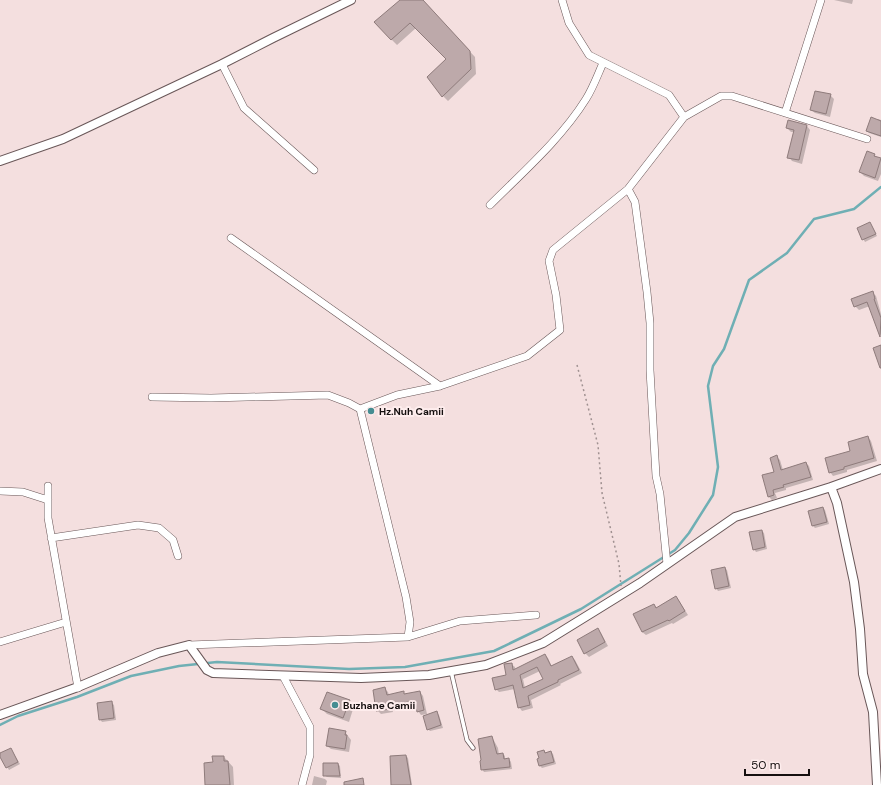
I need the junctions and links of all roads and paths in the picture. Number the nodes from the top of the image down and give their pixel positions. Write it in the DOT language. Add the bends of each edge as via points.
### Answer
graph roads {
  1 [pos="352,0"];
  2 [pos="562,0"];
  3 [pos="821,0"];
  4 [pos="603,63"];
  5 [pos="222,64"];
  6 [pos="785,112"];
  7 [pos="684,118"];
  8 [pos="867,139"];
  9 [pos="0,161"];
  10 [pos="314,170"];
  11 [pos="628,189"];
  12 [pos="490,205"];
  13 [pos="231,238"];
  14 [pos="577,365"];
  15 [pos="440,386"];
  16 [pos="152,397"];
  17 [pos="360,409"];
  18 [pos="881,469"];
  19 [pos="48,486"];
  20 [pos="832,487"];
  21 [pos="0,491"];
  22 [pos="48,500"];
  23 [pos="51,538"];
  24 [pos="178,556"];
  25 [pos="667,564"];
  26 [pos="621,588"];
  27 [pos="536,615"];
  28 [pos="66,622"];
  29 [pos="408,637"];
  30 [pos="0,642"];
  31 [pos="189,645"];
  32 [pos="451,671"];
  33 [pos="282,676"];
  34 [pos="78,688"];
  35 [pos="0,714"];
  36 [pos="472,748"];
  37 [pos="302,785"];
  38 [pos="877,785"];
  1 -- 5 [label="street"];
  2 -- 4 [label="street" via="569,24 589,55"];
  3 -- 6 [label="street"];
  4 -- 7 [label="street" via="669,95"];
  4 -- 12 [label="street" via="576,114 543,152"];
  5 -- 9 [label="street" via="63,139"];
  5 -- 10 [label="street" via="244,108"];
  6 -- 7 [label="street" via="732,96 721,96"];
  6 -- 8 [label="street"];
  7 -- 11 [label="street"];
  11 -- 15 [label="street" via="553,250 549,261 560,330 527,356"];
  11 -- 25 [label="street" via="635,202 647,292 656,476"];
  13 -- 15 [label="street"];
  14 -- 26 [label="path" via="598,445 602,493"];
  15 -- 17 [label="street" via="397,395"];
  16 -- 17 [label="street" via="328,395"];
  17 -- 29 [label="street" via="406,598 410,622"];
  18 -- 20 [label="street"];
  19 -- 22 [label="street"];
  20 -- 25 [label="street" via="735,518"];
  20 -- 38 [label="street" via="854,582 863,674 873,712"];
  21 -- 22 [label="street" via="23,492"];
  22 -- 23 [label="street"];
  23 -- 24 [label="street" via="138,525 159,528 173,540"];
  23 -- 28 [label="street"];
  25 -- 32 [label="street" via="543,643 486,665"];
  27 -- 29 [label="street" via="460,621"];
  28 -- 30 [label="street"];
  28 -- 34 [label="street"];
  29 -- 31 [label="street"];
  31 -- 33 [label="street" via="207,670 213,673"];
  31 -- 34 [label="street" via="158,653"];
  32 -- 33 [label="street" via="429,675 361,678"];
  32 -- 36 [label="lane" via="467,740"];
  33 -- 37 [label="street" via="310,728 310,755"];
  34 -- 35 [label="street"];
}
